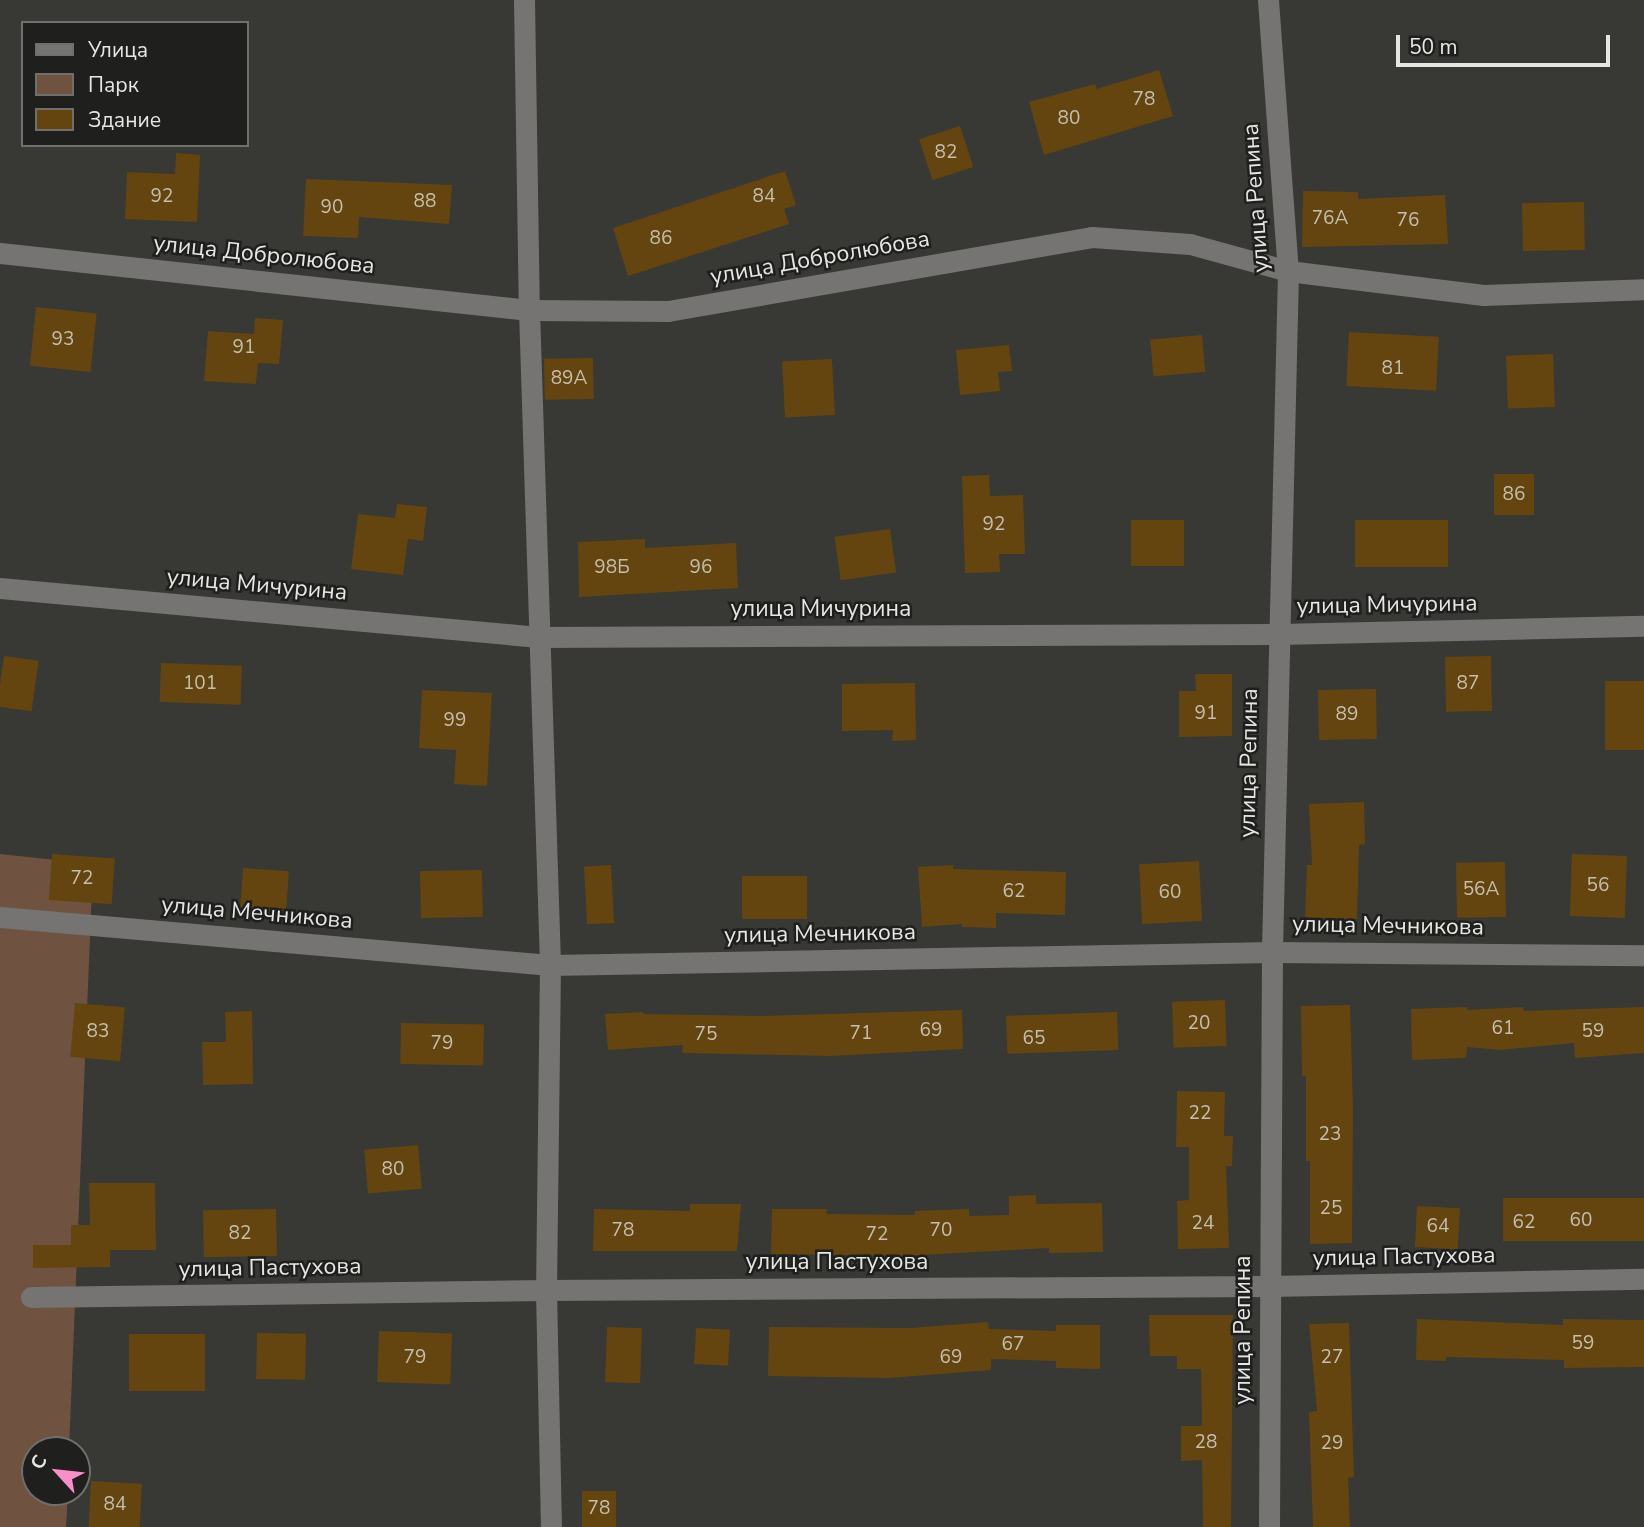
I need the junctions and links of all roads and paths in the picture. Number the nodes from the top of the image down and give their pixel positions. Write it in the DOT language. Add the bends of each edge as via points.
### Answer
graph roads {
  1 [pos="524,0"];
  2 [pos="1268,0"];
  3 [pos="0,253"];
  4 [pos="1288,271"];
  5 [pos="1644,289"];
  6 [pos="529,310"];
  7 [pos="0,588"];
  8 [pos="1644,626"];
  9 [pos="1278,634"];
  10 [pos="539,636"];
  11 [pos="0,917"];
  12 [pos="1272,951"];
  13 [pos="1644,955"];
  14 [pos="550,965"];
  15 [pos="1644,1279"];
  16 [pos="1269,1286"];
  17 [pos="547,1290"];
  18 [pos="31,1297"];
  19 [pos="551,1527"];
  20 [pos="1269,1527"];
  1 -- 6 [label="street"];
  2 -- 4 [label="street, улица Репина"];
  3 -- 6 [label="street, улица Добролюбова"];
  4 -- 5 [label="street, улица Добролюбова" via="1484,295"];
  4 -- 6 [label="street, улица Добролюбова" via="1190,244 1092,237 668,311"];
  4 -- 9 [label="street, улица Репина"];
  6 -- 10 [label="street"];
  7 -- 10 [label="street, улица Мичурина"];
  8 -- 9 [label="street, улица Мичурина"];
  9 -- 10 [label="street, улица Мичурина"];
  9 -- 12 [label="street, улица Репина"];
  10 -- 14 [label="street"];
  11 -- 14 [label="street, улица Мечникова"];
  12 -- 13 [label="street, улица Мечникова"];
  12 -- 14 [label="street, улица Мечникова"];
  12 -- 16 [label="street, улица Репина"];
  14 -- 17 [label="street"];
  15 -- 16 [label="street, улица Пастухова"];
  16 -- 17 [label="street, улица Пастухова"];
  16 -- 20 [label="street, улица Репина"];
  17 -- 18 [label="street, улица Пастухова"];
  17 -- 19 [label="street"];
}
